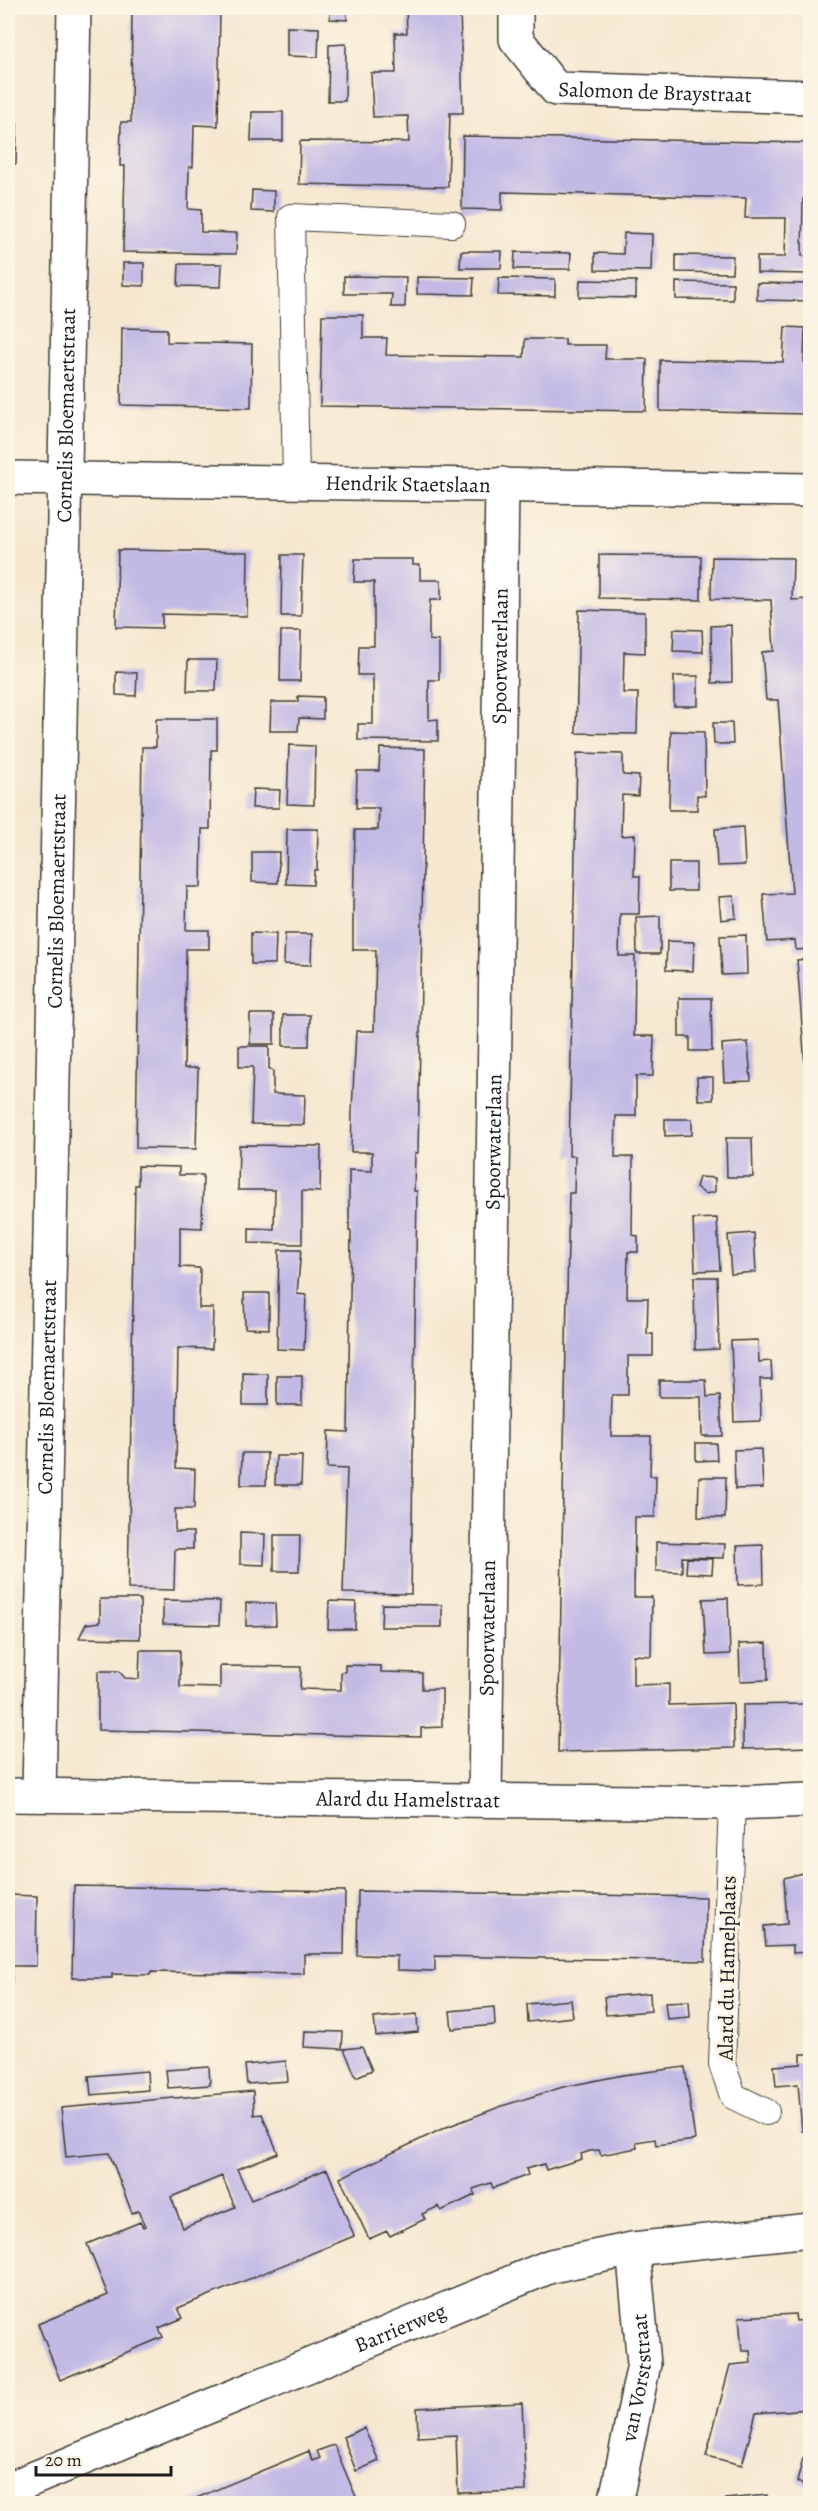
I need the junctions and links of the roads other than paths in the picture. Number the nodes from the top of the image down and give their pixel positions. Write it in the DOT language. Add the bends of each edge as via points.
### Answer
graph roads {
  1 [pos="74,8"];
  2 [pos="516,8"];
  3 [pos="810,97"];
  4 [pos="452,224"];
  5 [pos="8,478"];
  6 [pos="63,478"];
  7 [pos="296,481"];
  8 [pos="502,484"];
  9 [pos="810,490"];
  10 [pos="23,1795"];
  11 [pos="485,1800"];
  12 [pos="810,1800"];
  13 [pos="732,1803"];
  14 [pos="766,2112"];
  15 [pos="810,2230"];
  16 [pos="633,2249"];
  17 [pos="8,2489"];
  18 [pos="615,2504"];
  1 -- 6 [label="street, Cornelis Bloemaertstraat"];
  2 -- 3 [label="street, Salomon de Braystraat" via="516,39 556,89"];
  4 -- 7 [label="lane" via="291,217"];
  5 -- 6 [label="street, Hendrik Staetslaan"];
  6 -- 7 [label="street, Hendrik Staetslaan"];
  6 -- 10 [label="street, Cornelis Bloemaertstraat"];
  7 -- 8 [label="street, Hendrik Staetslaan"];
  8 -- 9 [label="street, Hendrik Staetslaan"];
  8 -- 11 [label="street, Spoorwaterlaan"];
  10 -- 11 [label="street, Alard du Hamelstraat"];
  11 -- 13 [label="street, Alard du Hamelstraat"];
  12 -- 13 [label="street, Alard du Hamelstraat"];
  13 -- 14 [label="lane, Alard du Hamelplaats" via="722,2064 733,2096"];
  15 -- 16 [label="street, Barrierweg"];
  16 -- 17 [label="street, Barrierweg" via="551,2266"];
  16 -- 18 [label="street, van Vorststraat" via="644,2364"];
}
